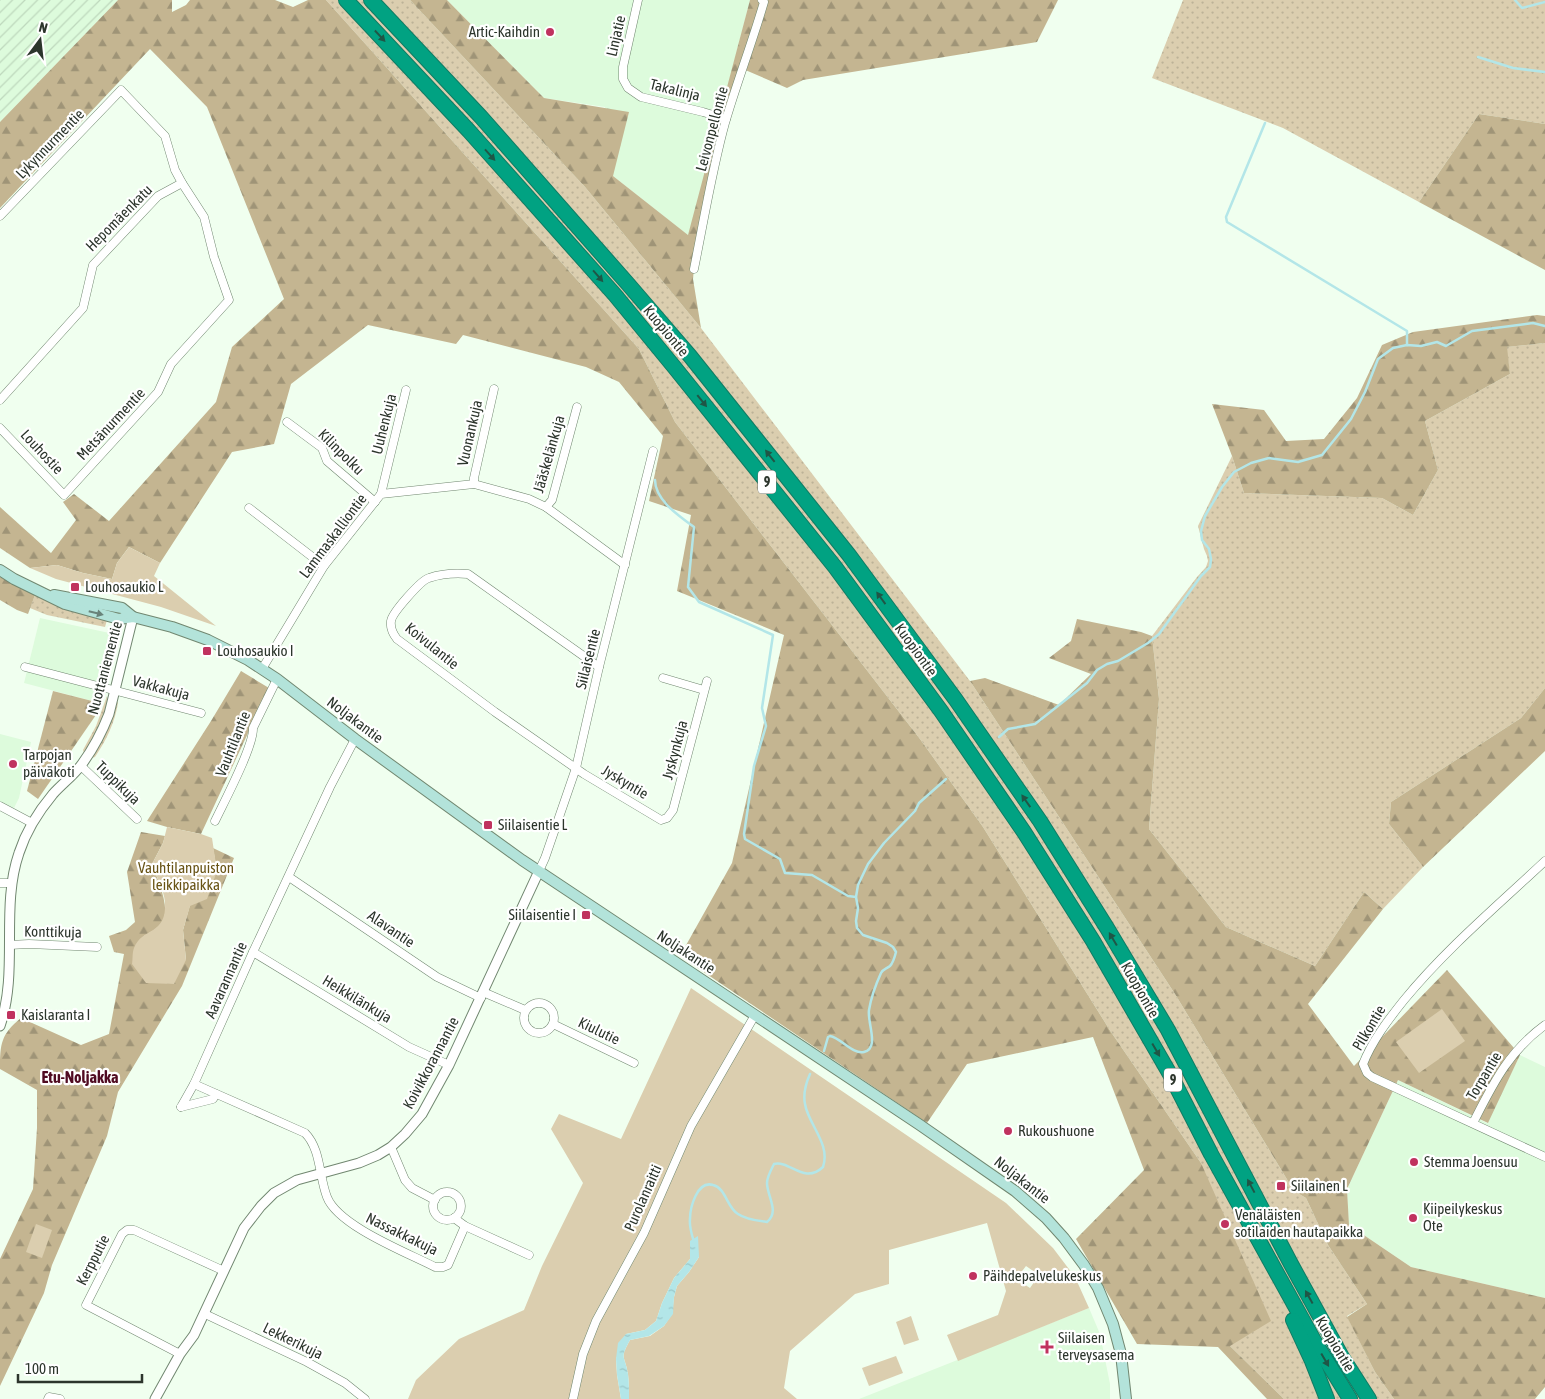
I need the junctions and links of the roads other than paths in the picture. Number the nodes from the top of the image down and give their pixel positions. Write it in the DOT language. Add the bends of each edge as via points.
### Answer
graph roads {
  1 [pos="346,0"];
  2 [pos="371,0"];
  3 [pos="638,0"];
  4 [pos="762,0"];
  5 [pos="623,79"];
  6 [pos="121,90"];
  7 [pos="726,119"];
  8 [pos="182,183"];
  9 [pos="0,216"];
  10 [pos="694,268"];
  11 [pos="494,389"];
  12 [pos="406,390"];
  13 [pos="0,400"];
  14 [pos="576,407"];
  15 [pos="287,422"];
  16 [pos="0,428"];
  17 [pos="653,451"];
  18 [pos="474,484"];
  19 [pos="381,494"];
  20 [pos="64,495"];
  21 [pos="375,502"];
  22 [pos="546,507"];
  23 [pos="249,508"];
  24 [pos="624,565"];
  25 [pos="324,566"];
  26 [pos="0,570"];
  27 [pos="133,617"];
  28 [pos="25,667"];
  29 [pos="599,667"];
  30 [pos="262,669"];
  31 [pos="663,678"];
  32 [pos="277,679"];
  33 [pos="707,681"];
  34 [pos="115,690"];
  35 [pos="704,690"];
  36 [pos="201,713"];
  37 [pos="355,739"];
  38 [pos="81,766"];
  39 [pos="576,768"];
  40 [pos="0,806"];
  41 [pos="137,820"];
  42 [pos="661,820"];
  43 [pos="215,821"];
  44 [pos="32,823"];
  45 [pos="1545,861"];
  46 [pos="539,871"];
  47 [pos="289,877"];
  48 [pos="0,883"];
  49 [pos="11,883"];
  50 [pos="9,945"];
  51 [pos="97,947"];
  52 [pos="253,952"];
  53 [pos="482,995"];
  54 [pos="525,1010"];
  55 [pos="755,1015"];
  56 [pos="553,1024"];
  57 [pos="1545,1024"];
  58 [pos="0,1026"];
  59 [pos="634,1063"];
  60 [pos="448,1065"];
  61 [pos="194,1084"];
  62 [pos="216,1094"];
  63 [pos="1473,1123"];
  64 [pos="391,1147"];
  65 [pos="1545,1157"];
  66 [pos="321,1172"];
  67 [pos="435,1200"];
  68 [pos="454,1218"];
  69 [pos="465,1226"];
  70 [pos="529,1255"];
  71 [pos="224,1271"];
  72 [pos="1292,1302"];
  73 [pos="205,1314"];
  74 [pos="180,1354"];
  75 [pos="48,1399"];
  76 [pos="60,1399"];
  77 [pos="155,1399"];
  78 [pos="365,1399"];
  79 [pos="573,1399"];
  80 [pos="1126,1399"];
  81 [pos="1327,1399"];
  82 [pos="1350,1399"];
  83 [pos="1369,1399"];
  1 -- 72 [label="highway, Kuopiontie / 9, one-way" via="469,131 651,339 835,568 941,711 1093,940 1171,1076"];
  83 -- 2 [label="highway, Kuopiontie / 9, one-way" via="1291,1264 1168,1030 1040,821 956,700 849,556 690,356 481,117"];
  3 -- 5 [label="street, Linjatie" via="622,67"];
  4 -- 7 [label="street, Leivonpellontie" via="753,41"];
  5 -- 7 [label="street, Takalinja" via="628,88 641,97"];
  6 -- 8 [label="street, Metsänurmentie" via="165,136"];
  6 -- 9 [label="street, Lykynnurmentie"];
  7 -- 10 [label="street, Leivonpellontie"];
  8 -- 13 [label="street, Hepomäenkatu" via="158,196 93,265 83,308"];
  8 -- 20 [label="street, Metsänurmentie" via="204,216 229,300 171,364 158,392"];
  11 -- 18 [label="street, Vuonankuja"];
  12 -- 19 [label="street, Uuhenkuja"];
  14 -- 22 [label="street, Jääskelänkuja" via="552,500"];
  15 -- 21 [label="street, Kilinpolku" via="322,448 327,461"];
  16 -- 20 [label="street, Louhostie"];
  17 -- 24 [label="street, Siilaisentie"];
  18 -- 19 [label="street, Lammaskalliontie"];
  18 -- 22 [label="street, Lammaskalliontie"];
  19 -- 21 [label="street, Lammaskalliontie"];
  21 -- 25 [label="street, Lammaskalliontie"];
  22 -- 24 [label="street, Lammaskalliontie"];
  23 -- 25 [label="street"];
  24 -- 29 [label="street, Siilaisentie"];
  25 -- 30 [label="street, Lammaskalliontie"];
  26 -- 27 [label="main road, Noljakantie" via="41,593 122,608"];
  27 -- 30 [label="main road, Noljakantie" via="191,634 228,649"];
  27 -- 34 [label="street, Nuottaniementie"];
  28 -- 34 [label="street, Vakkakuja"];
  29 -- 39 [label="street, Siilaisentie"];
  29 -- 39 [label="street, Koivulantie" via="468,574 427,578 393,615 391,622 397,639"];
  30 -- 32 [label="main road, Noljakantie"];
  31 -- 35 [label="street"];
  32 -- 37 [label="main road, Noljakantie"];
  32 -- 43 [label="street, Vauhtilantie"];
  33 -- 35 [label="street, Jyskynkuja"];
  34 -- 36 [label="street, Vakkakuja"];
  34 -- 38 [label="street, Nuottaniementie" via="103,728"];
  35 -- 42 [label="street, Jyskynkuja" via="673,810"];
  37 -- 46 [label="main road, Noljakantie"];
  37 -- 47 [label="street, Aavarannantie"];
  38 -- 41 [label="street, Tuppikuja"];
  38 -- 44 [label="street, Nuottaniementie"];
  39 -- 42 [label="street, Jyskyntie"];
  39 -- 46 [label="street, Siilaisentie"];
  40 -- 44 [label="street"];
  44 -- 49 [label="street, Nuottaniementie" via="19,852"];
  45 -- 63 [label="street, Pilkontie" via="1422,978 1392,1014 1363,1064 1372,1077"];
  46 -- 53 [label="street, Koivikkorannantie"];
  46 -- 55 [label="main road, Noljakantie"];
  47 -- 52 [label="street, Aavarannantie"];
  47 -- 53 [label="street, Alavantie" via="437,977"];
  48 -- 49 [label="street"];
  49 -- 50 [label="street, Nuottaniementie"];
  50 -- 51 [label="street, Konttikuja"];
  50 -- 58 [label="street, Nuottaniementie" via="6,998"];
  52 -- 60 [label="street, Heikkilänkuja" via="410,1047"];
  52 -- 61 [label="street, Aavarannantie"];
  53 -- 54 [label="street"];
  53 -- 60 [label="street, Koivikkorannantie"];
  54 -- 56 [label="street" via="536,1003 546,1005 554,1014"];
  54 -- 56 [label="street" via="524,1022 534,1032 548,1031"];
  55 -- 79 [label="street, Purolanraitti" via="691,1126 644,1233 596,1321 583,1354"];
  55 -- 80 [label="main road, Noljakantie" via="1015,1191 1046,1218 1064,1238 1098,1288 1122,1354"];
  56 -- 59 [label="street, Kiulutie"];
  57 -- 63 [label="street, Torpantie" via="1514,1053 1498,1075"];
  60 -- 64 [label="street, Koivikkorannantie" via="422,1114"];
  61 -- 62 [label="street"];
  61 -- 62 [label="street, Aavarannantie" via="181,1107 213,1099"];
  62 -- 66 [label="street" via="305,1133 310,1138"];
  63 -- 65 [label="street, Pilkontie"];
  64 -- 66 [label="street, Koivikkorannantie" via="359,1163"];
  64 -- 67 [label="street" via="404,1180"];
  66 -- 69 [label="street, Nassakkakuja" via="327,1198 337,1212 354,1226 435,1267 448,1265"];
  66 -- 71 [label="street, Koivikkorannantie" via="288,1184 261,1206 244,1228"];
  67 -- 68 [label="street" via="434,1210 440,1218"];
  67 -- 68 [label="street" via="447,1193 456,1196 461,1205"];
  68 -- 69 [label="street"];
  69 -- 70 [label="street"];
  71 -- 73 [label="street, Koivikkorannantie"];
  71 -- 74 [label="street, Kerpputie" via="134,1230 122,1234 86,1305"];
  72 -- 81 [label="highway" via="1292,1319"];
  72 -- 82 [label="highway, Kuopiontie / 9, one-way"];
  73 -- 74 [label="street, Koivikkorannantie"];
  73 -- 78 [label="street, Lekkerikuja" via="345,1383"];
  74 -- 77 [label="street, Koivikkorannantie"];
  75 -- 76 [label="street"];
}
